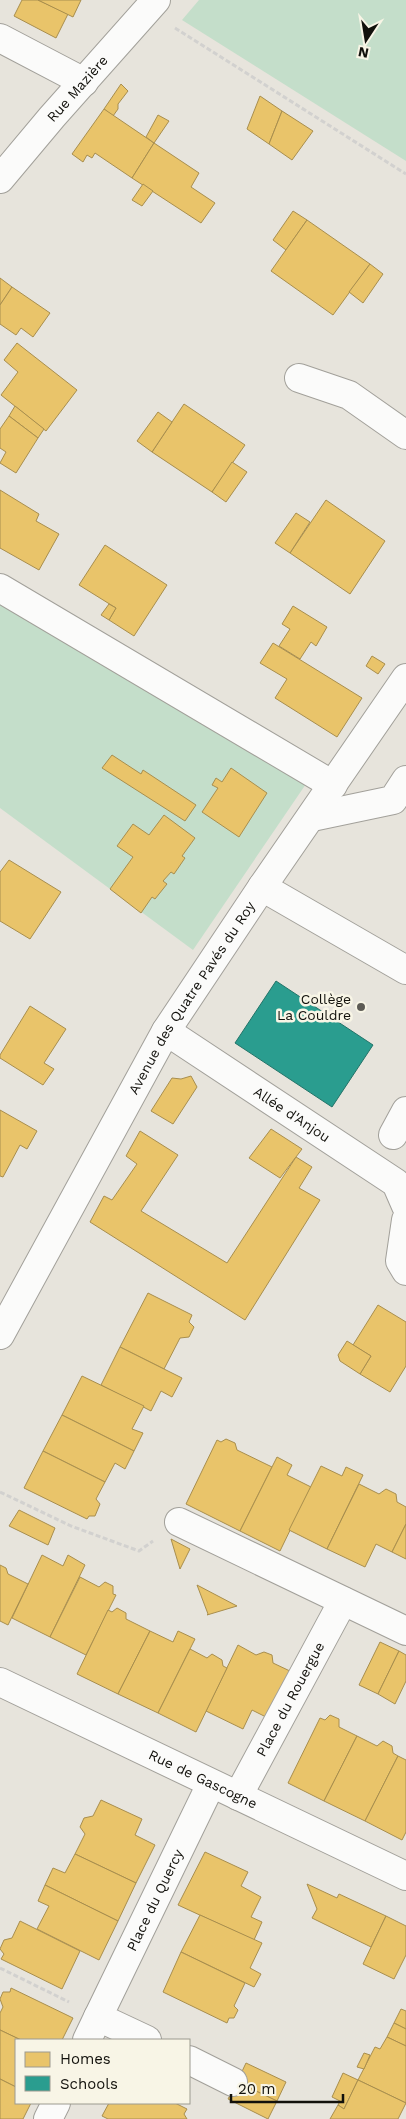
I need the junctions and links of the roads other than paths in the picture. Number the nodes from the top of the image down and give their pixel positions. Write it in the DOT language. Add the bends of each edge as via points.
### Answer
graph roads {
  1 [pos="151,5"];
  2 [pos="0,38"];
  3 [pos="84,82"];
  4 [pos="0,179"];
  5 [pos="299,378"];
  6 [pos="406,435"];
  7 [pos="0,588"];
  8 [pos="406,678"];
  9 [pos="406,780"];
  10 [pos="333,785"];
  11 [pos="312,817"];
  12 [pos="262,887"];
  13 [pos="406,970"];
  14 [pos="166,1031"];
  15 [pos="406,1111"];
  16 [pos="393,1136"];
  17 [pos="406,1206"];
  18 [pos="406,1220"];
  19 [pos="406,1271"];
  20 [pos="0,1335"];
  21 [pos="179,1522"];
  22 [pos="343,1601"];
  23 [pos="406,1631"];
  24 [pos="0,1682"];
  25 [pos="211,1784"];
  26 [pos="238,1796"];
  27 [pos="406,1876"];
  28 [pos="92,2028"];
  29 [pos="142,2039"];
  30 [pos="190,2060"];
  31 [pos="233,2082"];
  32 [pos="56,2104"];
  33 [pos="48,2119"];
  1 -- 3 [label="street, Rue Mazière"];
  2 -- 3 [label="street"];
  3 -- 4 [label="street, Rue Mazière"];
  5 -- 6 [label="street" via="349,395"];
  7 -- 10 [label="street"];
  8 -- 10 [label="street, Avenue des Quatre Pavés du Roy"];
  9 -- 11 [label="street" via="393,800"];
  10 -- 11 [label="street, Avenue des Quatre Pavés du Roy"];
  11 -- 12 [label="street, Avenue des Quatre Pavés du Roy"];
  12 -- 13 [label="street"];
  12 -- 14 [label="street, Avenue des Quatre Pavés du Roy"];
  14 -- 17 [label="street, Allée d'Anjou" via="396,1183"];
  14 -- 20 [label="street, Avenue des Quatre Pavés du Roy"];
  15 -- 16 [label="street"];
  18 -- 19 [label="street" via="400,1261"];
  21 -- 22 [label="street"];
  22 -- 23 [label="street"];
  22 -- 26 [label="street, Place du Rouergue"];
  24 -- 25 [label="street, Rue de Gascogne"];
  25 -- 26 [label="street, Rue de Gascogne"];
  25 -- 28 [label="street, Place du Quercy"];
  26 -- 27 [label="street, Rue de Gascogne"];
  28 -- 29 [label="street"];
  30 -- 31 [label="street"];
  32 -- 33 [label="street"];
}
